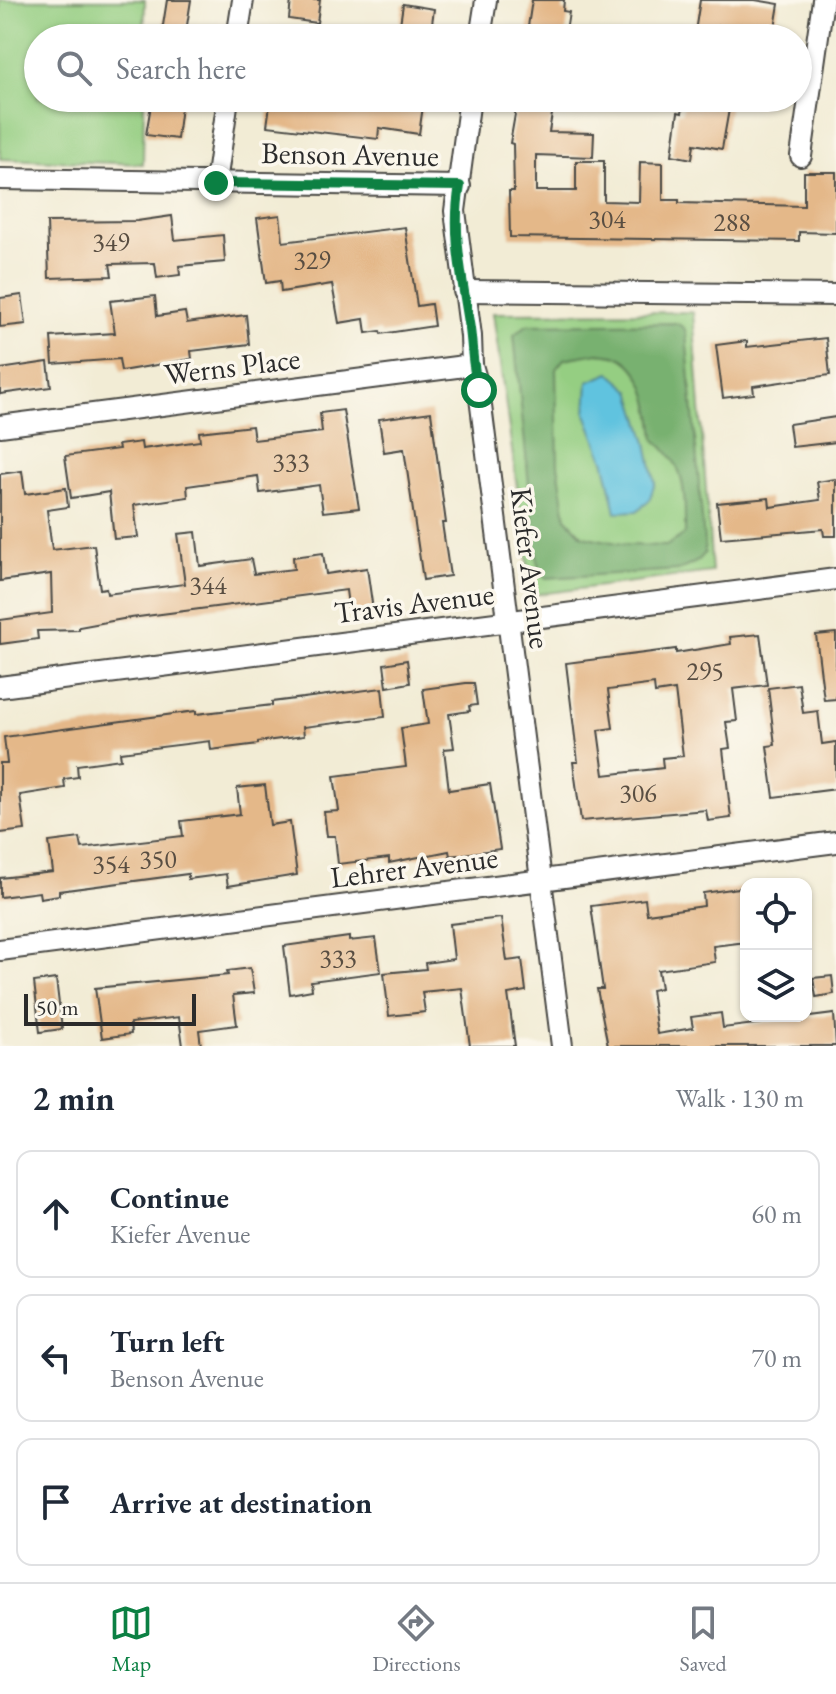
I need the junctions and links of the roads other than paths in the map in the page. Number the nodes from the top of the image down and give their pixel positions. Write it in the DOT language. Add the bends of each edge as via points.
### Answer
graph roads {
  1 [pos="243,0"];
  2 [pos="486,0"];
  3 [pos="823,0"];
  4 [pos="239,24"];
  5 [pos="482,24"];
  6 [pos="812,78"];
  7 [pos="226,112"];
  8 [pos="468,112"];
  9 [pos="807,112"];
  10 [pos="801,156"];
  11 [pos="0,179"];
  12 [pos="216,183"];
  13 [pos="460,186"];
  14 [pos="464,291"];
  15 [pos="836,295"];
  16 [pos="472,365"];
  17 [pos="0,426"];
  18 [pos="836,579"];
  19 [pos="508,621"];
  20 [pos="0,687"];
  21 [pos="836,842"];
  22 [pos="541,880"];
  23 [pos="0,950"];
  24 [pos="562,1046"];
  1 -- 4 [label="street"];
  2 -- 5 [label="street"];
  3 -- 6 [label="street"];
  7 -- 12 [label="street"];
  8 -- 13 [label="street, Kiefer Avenue"];
  9 -- 10 [label="street"];
  11 -- 12 [label="street, Benson Avenue"];
  12 -- 13 [label="street, Benson Avenue"];
  13 -- 14 [label="street, Kiefer Avenue" via="455,211"];
  14 -- 15 [label="street"];
  14 -- 16 [label="street, Kiefer Avenue"];
  16 -- 17 [label="street, Werns Place"];
  16 -- 19 [label="street, Kiefer Avenue"];
  18 -- 19 [label="street, Travis Avenue"];
  19 -- 20 [label="street, Travis Avenue"];
  19 -- 22 [label="street, Kiefer Avenue"];
  21 -- 22 [label="street, Lehrer Avenue"];
  22 -- 23 [label="street, Lehrer Avenue"];
  22 -- 24 [label="street, Kiefer Avenue"];
}
